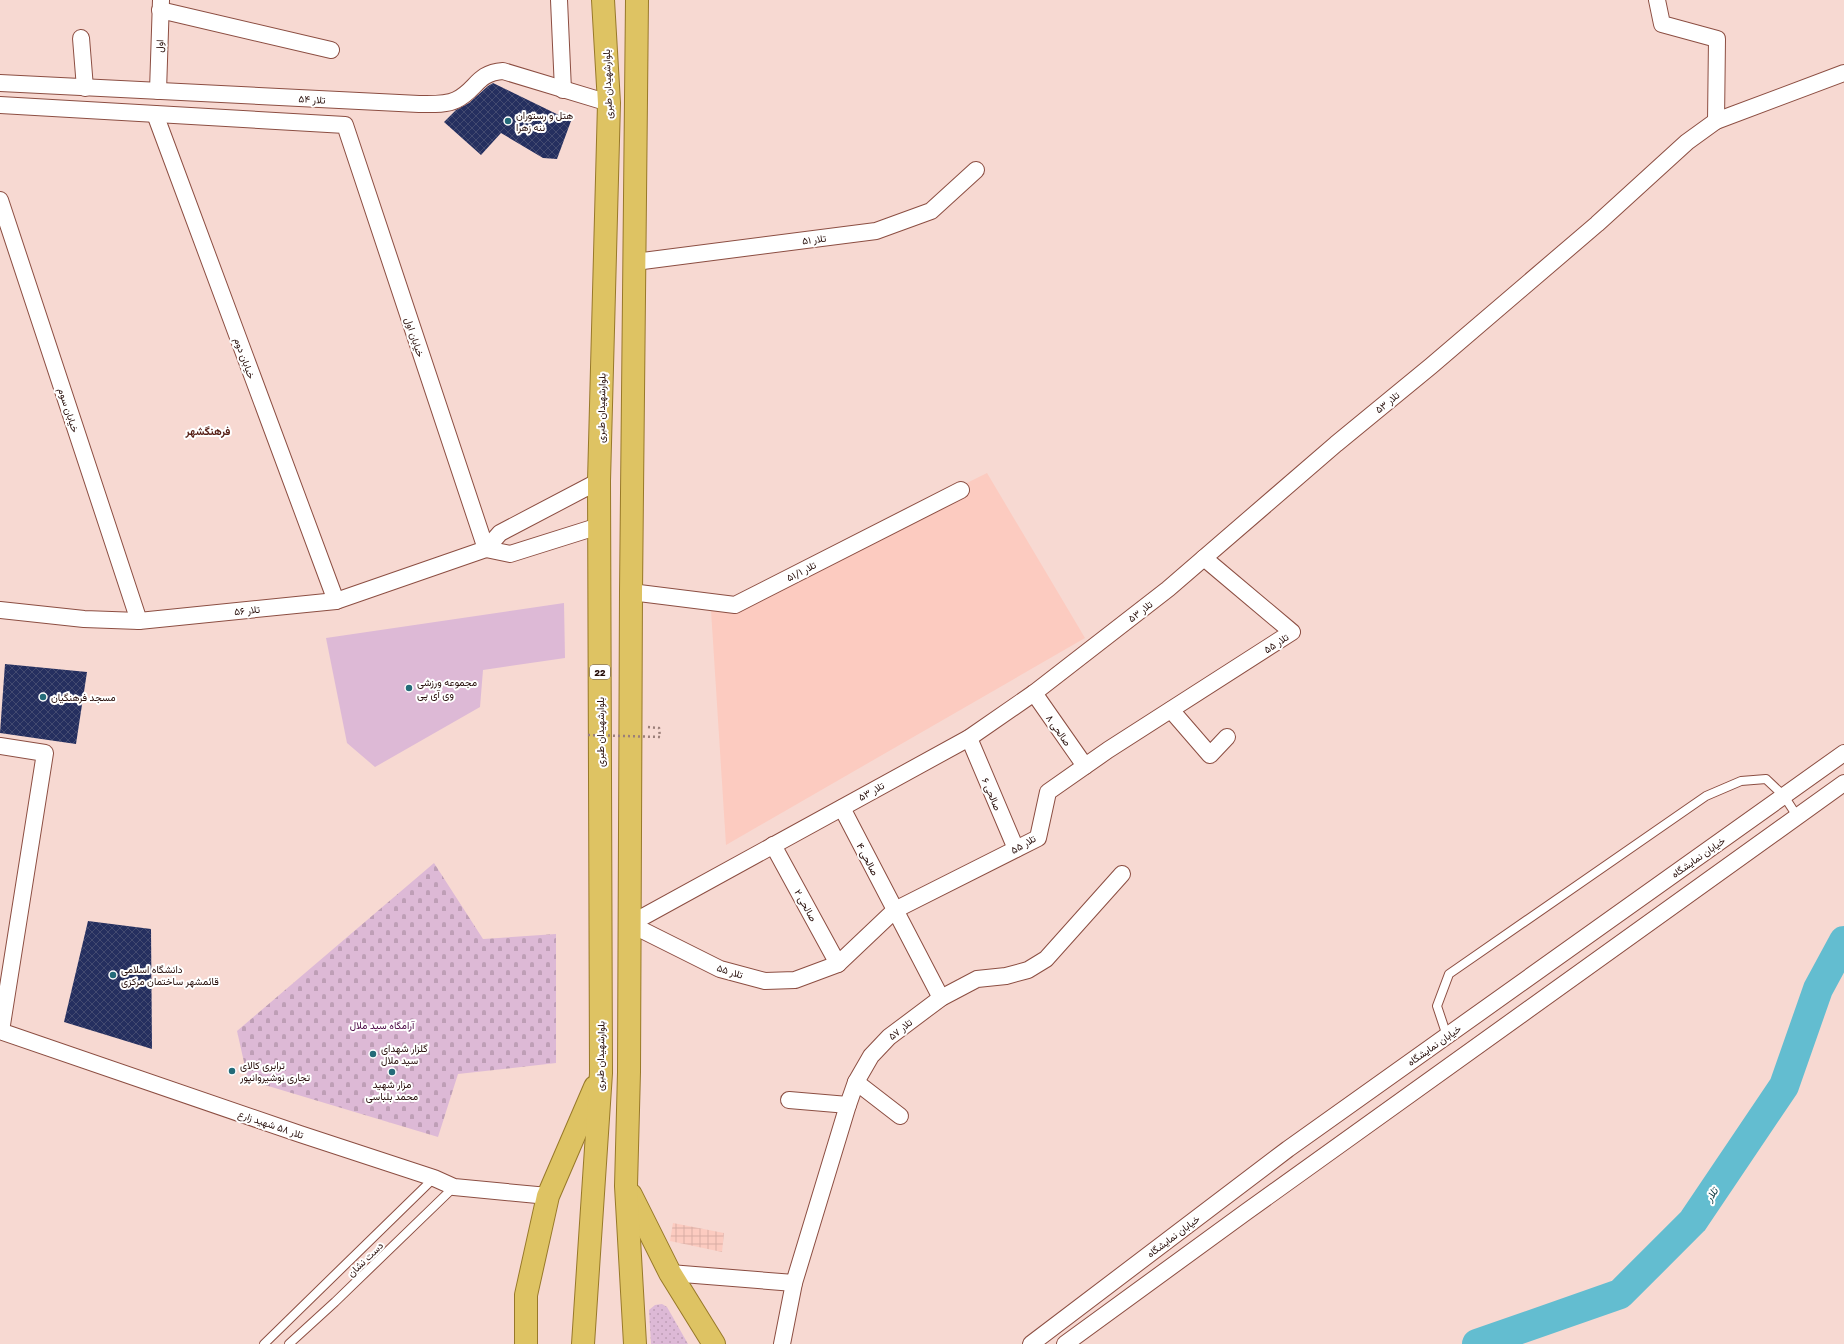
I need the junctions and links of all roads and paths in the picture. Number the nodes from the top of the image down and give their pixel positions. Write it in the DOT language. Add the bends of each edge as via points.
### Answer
graph roads {
  1 [pos="559,0"];
  2 [pos="603,0"];
  3 [pos="637,0"];
  4 [pos="1657,0"];
  5 [pos="161,5"];
  6 [pos="81,38"];
  7 [pos="331,50"];
  8 [pos="1844,73"];
  9 [pos="0,83"];
  10 [pos="85,88"];
  11 [pos="563,90"];
  12 [pos="158,91"];
  13 [pos="609,103"];
  14 [pos="0,106"];
  15 [pos="155,114"];
  16 [pos="1716,121"];
  17 [pos="976,170"];
  18 [pos="0,200"];
  19 [pos="635,262"];
  20 [pos="600,481"];
  21 [pos="961,490"];
  22 [pos="599,526"];
  23 [pos="486,549"];
  24 [pos="1204,558"];
  25 [pos="631,592"];
  26 [pos="336,601"];
  27 [pos="0,610"];
  28 [pos="139,621"];
  29 [pos="1034,693"];
  30 [pos="1171,710"];
  31 [pos="659,728"];
  32 [pos="588,735"];
  33 [pos="1227,737"];
  34 [pos="969,738"];
  35 [pos="0,746"];
  36 [pos="1844,753"];
  37 [pos="1085,766"];
  38 [pos="1844,783"];
  39 [pos="1784,796"];
  40 [pos="842,808"];
  41 [pos="1797,816"];
  42 [pos="773,845"];
  43 [pos="1016,849"];
  44 [pos="1122,874"];
  45 [pos="895,910"];
  46 [pos="630,924"];
  47 [pos="838,964"];
  48 [pos="941,998"];
  49 [pos="0,1031"];
  50 [pos="1447,1036"];
  51 [pos="601,1073"];
  52 [pos="856,1082"];
  53 [pos="789,1100"];
  54 [pos="848,1104"];
  55 [pos="900,1116"];
  56 [pos="434,1178"];
  57 [pos="626,1186"];
  58 [pos="454,1187"];
  59 [pos="548,1196"];
  60 [pos="670,1273"];
  61 [pos="794,1283"];
  62 [pos="264,1344"];
  63 [pos="289,1344"];
  64 [pos="526,1344"];
  65 [pos="583,1344"];
  66 [pos="635,1344"];
  67 [pos="714,1344"];
  68 [pos="782,1344"];
  69 [pos="1030,1344"];
  70 [pos="1065,1344"];
  1 -- 11 [label="street"];
  2 -- 13 [label="highway, بلوارشهیدان طبری / 22"];
  3 -- 19 [label="highway"];
  4 -- 16 [label="street" via="1662,24 1717,39"];
  5 -- 7 [label="street"];
  5 -- 12 [label="street, اول"];
  6 -- 10 [label="street"];
  8 -- 16 [label="street, تلار ۵۳"];
  9 -- 10 [label="street, تلار ۵۴"];
  10 -- 12 [label="street, تلار ۵۴"];
  11 -- 12 [label="street, تلار ۵۴" via="503,71 485,75 464,96 455,101 436,104"];
  11 -- 13 [label="street, تلار ۵۴"];
  13 -- 20 [label="highway, بلوارشهیدان طبری / 22"];
  14 -- 15 [label="street"];
  15 -- 23 [label="street, خیابان اول" via="345,125"];
  15 -- 26 [label="street, خیابان دوم"];
  16 -- 24 [label="street, تلار ۵۳" via="1687,142 1597,224"];
  17 -- 19 [label="street, تلار ۵۱" via="931,211 876,231"];
  18 -- 28 [label="street, خیابان سوم"];
  19 -- 25 [label="highway"];
  20 -- 22 [label="highway, بلوارشهیدان طبری / 22"];
  20 -- 23 [label="street" via="500,533"];
  21 -- 25 [label="street, تلار ۵۱/۱" via="735,605"];
  22 -- 23 [label="street" via="510,554"];
  22 -- 51 [label="highway, بلوارشهیدان طبری / 22"];
  23 -- 26 [label="street, تلار ۵۶"];
  24 -- 29 [label="street, تلار ۵۳"];
  24 -- 30 [label="street, تلار ۵۵" via="1292,632"];
  25 -- 46 [label="highway"];
  26 -- 28 [label="street, تلار ۵۶"];
  27 -- 28 [label="street, تلار ۵۶" via="84,619"];
  29 -- 34 [label="street, تلار ۵۳"];
  29 -- 37 [label="street, صالحی ۸"];
  30 -- 33 [label="street" via="1210,754"];
  30 -- 37 [label="street, تلار ۵۵"];
  31 -- 32 [label="path, bridge" via="660,737"];
  34 -- 40 [label="street, تلار ۵۳"];
  34 -- 43 [label="street, صالحی ۶"];
  35 -- 49 [label="street" via="45,753"];
  36 -- 39 [label="street, خیابان نمایشگاه"];
  37 -- 43 [label="street, تلار ۵۵" via="1048,792 1038,838"];
  38 -- 41 [label="street"];
  39 -- 41 [label="lane"];
  39 -- 50 [label="street, خیابان نمایشگاه"];
  39 -- 50 [label="lane" via="1766,779 1741,781 1706,796 1449,974 1437,1006"];
  40 -- 42 [label="street, تلار ۵۳"];
  40 -- 45 [label="street, صالحی ۴"];
  41 -- 70 [label="street"];
  42 -- 46 [label="street, تلار ۵۳"];
  42 -- 47 [label="street, صالحی ۲"];
  43 -- 45 [label="street, تلار ۵۵"];
  44 -- 48 [label="street, تلار ۵۷" via="1046,959 1028,970 1006,976 977,979"];
  45 -- 47 [label="street, تلار ۵۵"];
  45 -- 48 [label="street, صالحی ۴"];
  46 -- 47 [label="street, تلار ۵۵" via="720,969 766,981 795,980"];
  46 -- 57 [label="highway"];
  48 -- 52 [label="street, تلار ۵۷" via="890,1037 871,1056"];
  49 -- 56 [label="street, تلار ۵۸ شهید زارع"];
  50 -- 69 [label="street, خیابان نمایشگاه" via="1288,1149"];
  51 -- 59 [label="highway"];
  51 -- 65 [label="highway, بلوارشهیدان طبری / 22"];
  52 -- 54 [label="street, تلار ۵۷"];
  52 -- 55 [label="street"];
  53 -- 54 [label="street"];
  54 -- 61 [label="street, تلار ۵۷"];
  56 -- 58 [label="street, تلار ۵۸ شهید زارع"];
  56 -- 62 [label="lane"];
  57 -- 60 [label="highway"];
  57 -- 66 [label="highway"];
  58 -- 59 [label="street, تلار ۵۸ شهید زارع"];
  58 -- 63 [label="lane, دست نشان"];
  59 -- 64 [label="highway" via="526,1295"];
  60 -- 61 [label="street"];
  60 -- 67 [label="highway"];
  61 -- 68 [label="street, تلار ۵۷"];
}
